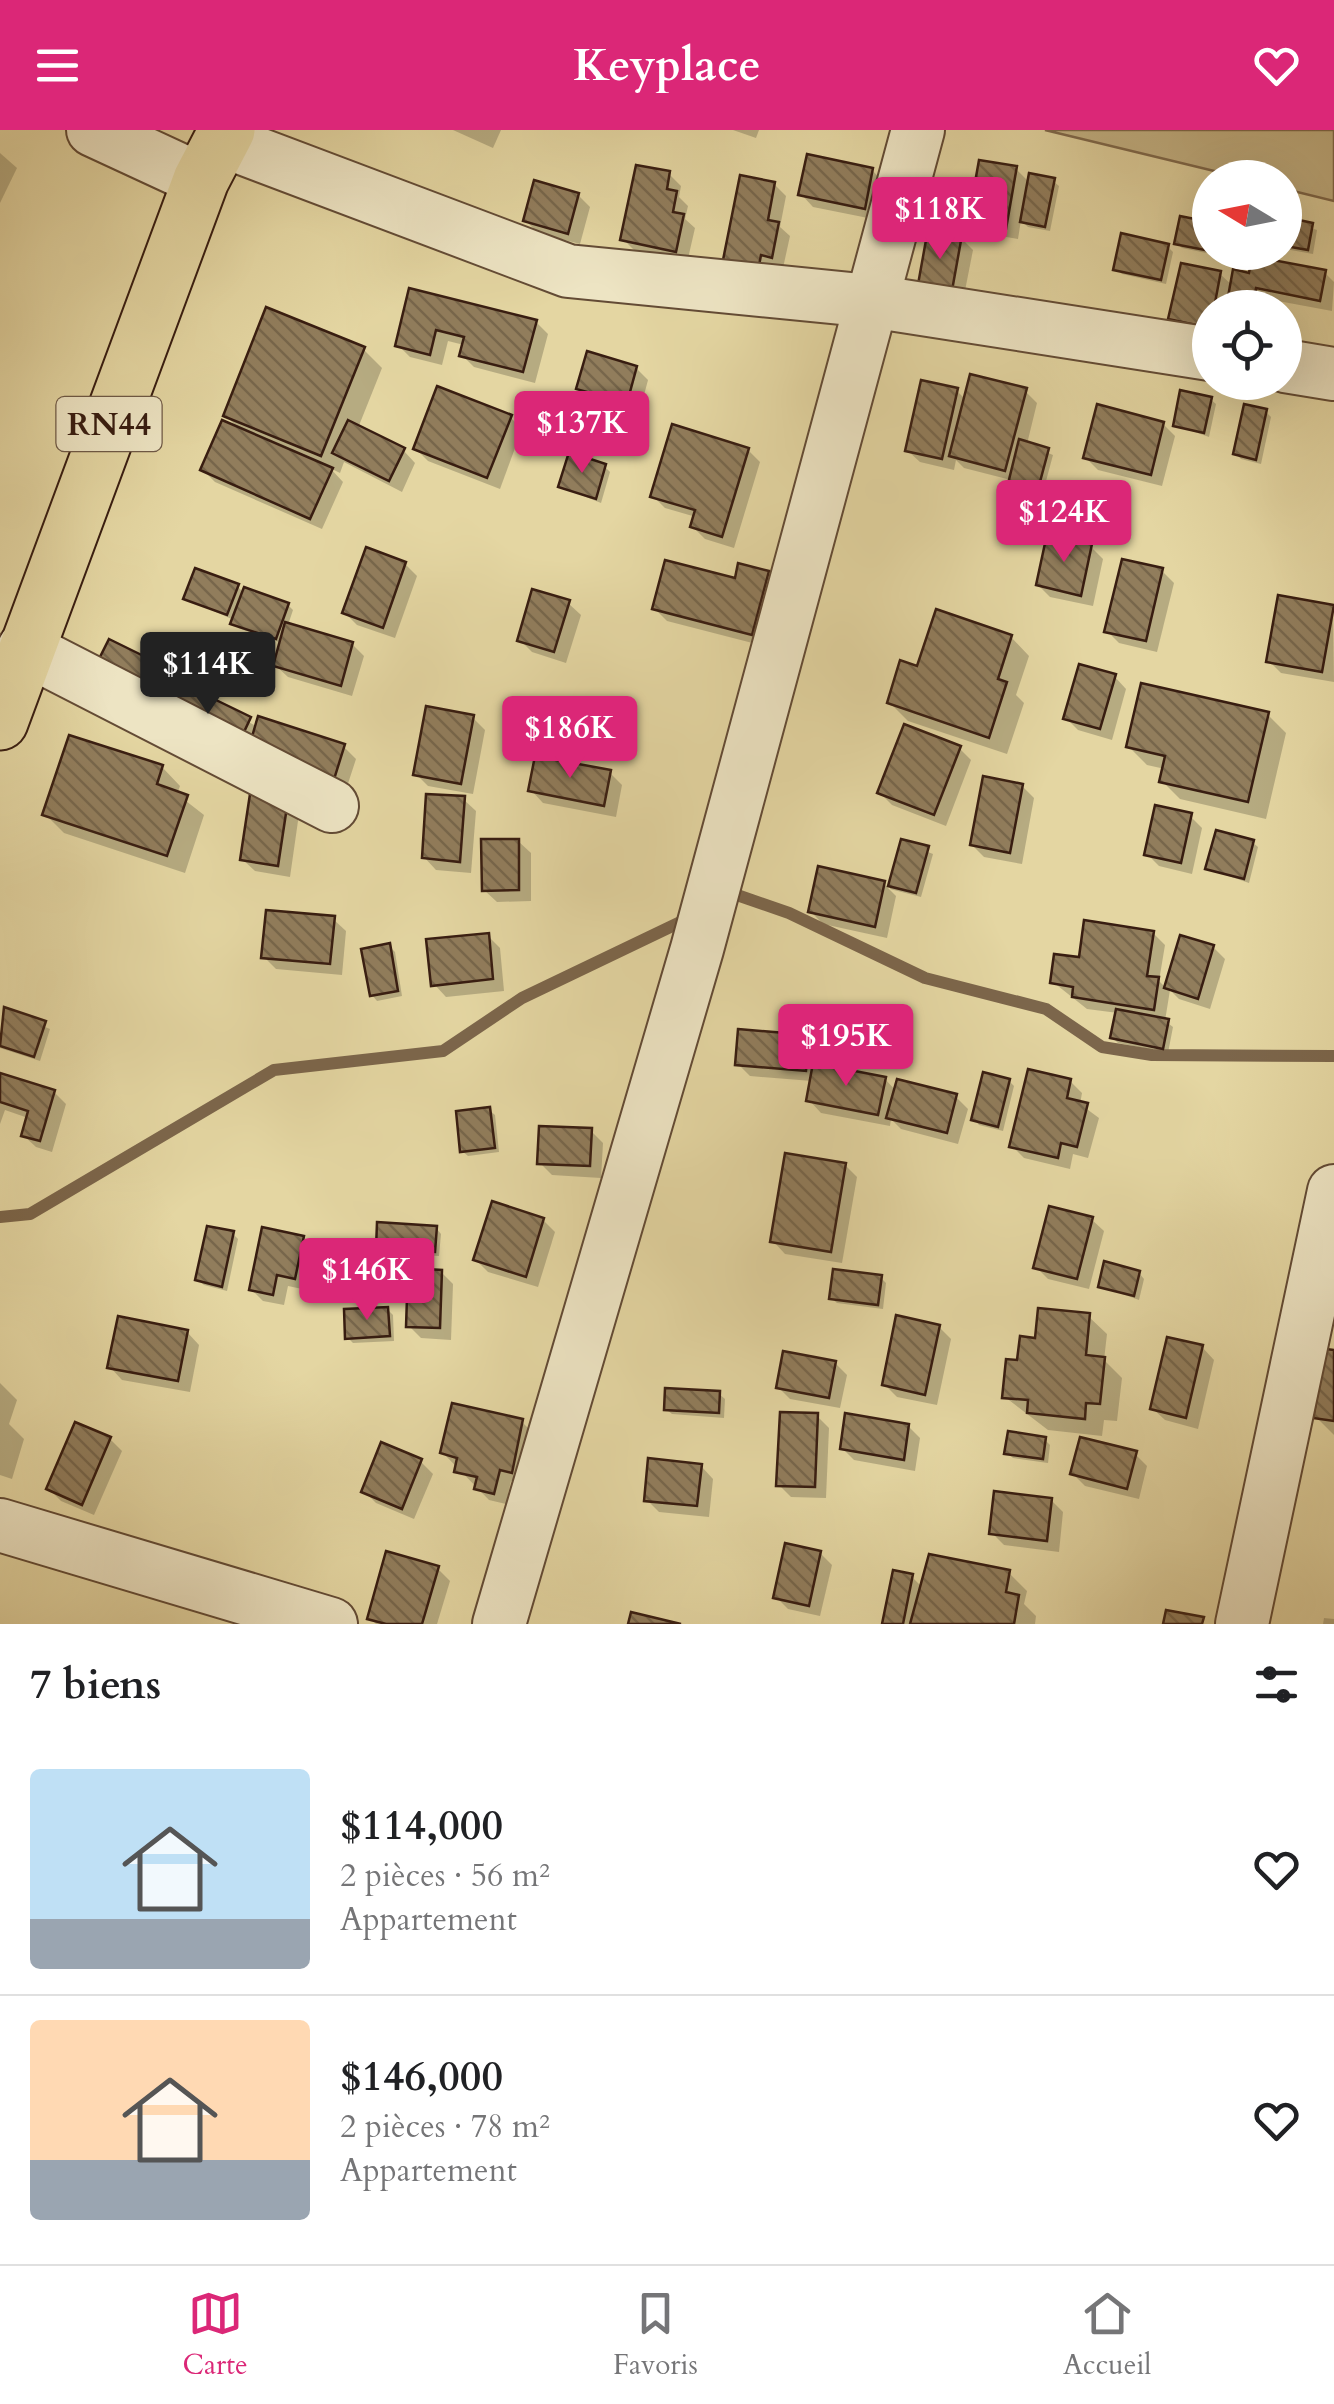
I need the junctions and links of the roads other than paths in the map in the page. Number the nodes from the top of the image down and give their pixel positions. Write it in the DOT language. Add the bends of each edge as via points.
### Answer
graph roads {
  1 [pos="93,130"];
  2 [pos="918,130"];
  3 [pos="216,150"];
  4 [pos="872,301"];
  5 [pos="1192,351"];
  6 [pos="1302,369"];
  7 [pos="1334,374"];
  8 [pos="24,648"];
  9 [pos="0,722"];
  10 [pos="332,806"];
  11 [pos="1334,1191"];
  12 [pos="0,1526"];
  13 [pos="330,1624"];
  14 [pos="499,1624"];
  15 [pos="1242,1624"];
  1 -- 3 [label="street"];
  2 -- 4 [label="street"];
  3 -- 4 [label="street" via="568,271"];
  3 -- 8 [label="main road, RN44"];
  4 -- 5 [label="street"];
  4 -- 14 [label="street" via="697,950"];
  6 -- 7 [label="street"];
  8 -- 9 [label="main road, RN44"];
  8 -- 10 [label="street"];
  11 -- 15 [label="street"];
  12 -- 13 [label="street"];
}
